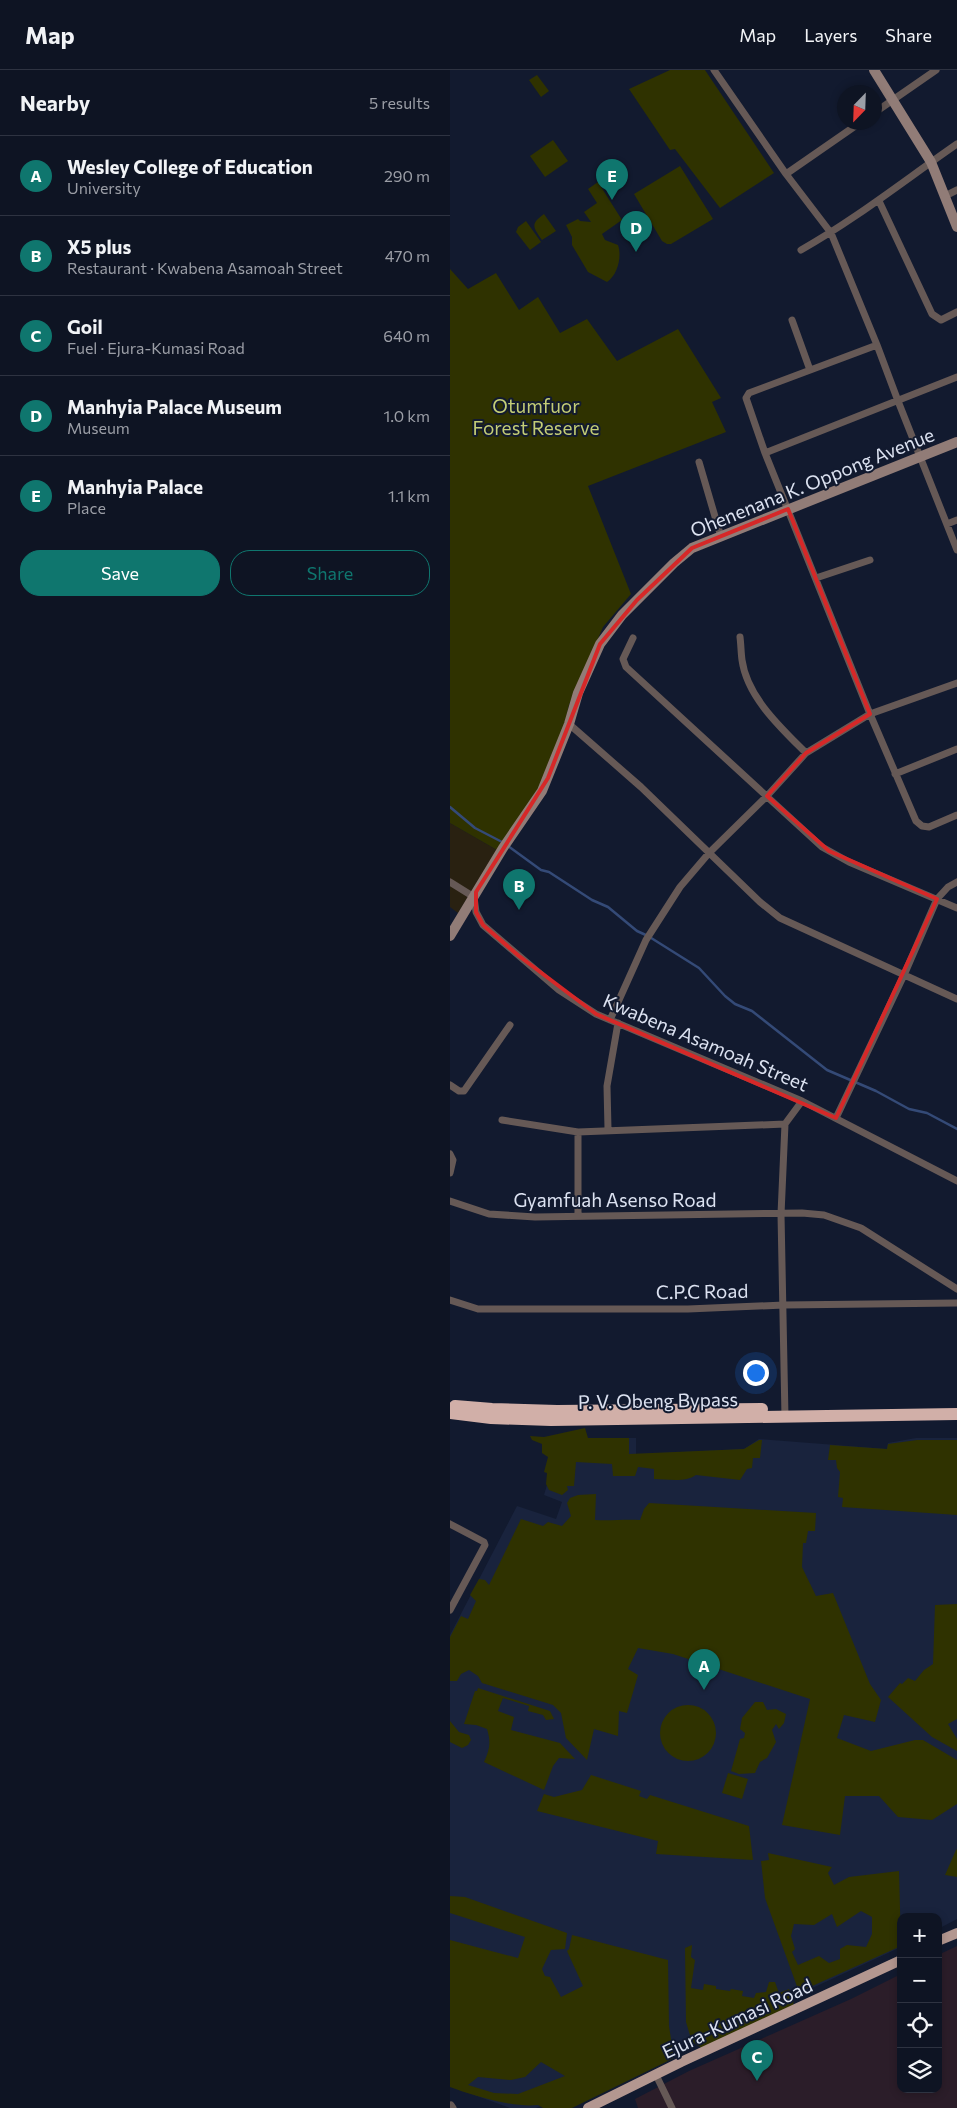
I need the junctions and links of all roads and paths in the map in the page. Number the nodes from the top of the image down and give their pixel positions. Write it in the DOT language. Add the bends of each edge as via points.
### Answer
graph roads {
  1 [pos="714,70"];
  2 [pos="874,70"];
  3 [pos="936,70"];
  4 [pos="894,100"];
  5 [pos="882,108"];
  6 [pos="849,130"];
  7 [pos="957,144"];
  8 [pos="931,162"];
  9 [pos="786,174"];
  10 [pos="957,190"];
  11 [pos="945,196"];
  12 [pos="879,201"];
  13 [pos="957,227"];
  14 [pos="831,233"];
  15 [pos="801,250"];
  16 [pos="957,312"];
  17 [pos="792,320"];
  18 [pos="877,345"];
  19 [pos="810,370"];
  20 [pos="957,377"];
  21 [pos="898,401"];
  22 [pos="957,442"];
  23 [pos="765,453"];
  24 [pos="920,457"];
  25 [pos="699,462"];
  26 [pos="788,509"];
  27 [pos="957,520"];
  28 [pos="947,524"];
  29 [pos="721,537"];
  30 [pos="957,550"];
  31 [pos="870,560"];
  32 [pos="816,578"];
  33 [pos="740,637"];
  34 [pos="633,638"];
  35 [pos="957,683"];
  36 [pos="870,714"];
  37 [pos="569,724"];
  38 [pos="957,749"];
  39 [pos="806,753"];
  40 [pos="895,774"];
  41 [pos="766,796"];
  42 [pos="957,815"];
  43 [pos="709,853"];
  44 [pos="450,882"];
  45 [pos="957,882"];
  46 [pos="474,897"];
  47 [pos="937,899"];
  48 [pos="957,908"];
  49 [pos="450,936"];
  50 [pos="904,975"];
  51 [pos="957,999"];
  52 [pos="610,1020"];
  53 [pos="618,1023"];
  54 [pos="510,1024"];
  55 [pos="450,1085"];
  56 [pos="802,1101"];
  57 [pos="836,1118"];
  58 [pos="502,1120"];
  59 [pos="785,1124"];
  60 [pos="608,1129"];
  61 [pos="578,1132"];
  62 [pos="450,1154"];
  63 [pos="450,1173"];
  64 [pos="957,1181"];
  65 [pos="450,1201"];
  66 [pos="782,1214"];
  67 [pos="578,1215"];
  68 [pos="957,1289"];
  69 [pos="450,1300"];
  70 [pos="957,1303"];
  71 [pos="784,1305"];
  72 [pos="450,1405"];
  73 [pos="957,1406"];
  74 [pos="450,1413"];
  75 [pos="786,1413"];
  76 [pos="957,1414"];
  77 [pos="450,1524"];
  78 [pos="450,1610"];
  79 [pos="957,1933"];
  80 [pos="942,1939"];
  81 [pos="897,1962"];
  82 [pos="656,2075"];
  83 [pos="588,2108"];
  84 [pos="672,2108"];
  1 -- 9 [label="street"];
  2 -- 4 [label="street"];
  3 -- 4 [label="street"];
  4 -- 5 [label="street"];
  4 -- 8 [label="street"];
  6 -- 9 [label="street"];
  7 -- 8 [label="street"];
  8 -- 11 [label="street"];
  8 -- 12 [label="street"];
  9 -- 14 [label="street"];
  10 -- 11 [label="street"];
  11 -- 13 [label="street"];
  12 -- 14 [label="street"];
  12 -- 16 [label="street" via="932,314 941,320"];
  14 -- 15 [label="street"];
  14 -- 18 [label="street"];
  17 -- 19 [label="street"];
  18 -- 19 [label="street"];
  18 -- 21 [label="street"];
  19 -- 23 [label="street" via="747,395"];
  20 -- 21 [label="street"];
  21 -- 23 [label="street"];
  21 -- 24 [label="street"];
  22 -- 24 [label="street, Ohenenana K. Oppong Avenue"];
  23 -- 26 [label="street"];
  24 -- 26 [label="street, Ohenenana K. Oppong Avenue"];
  24 -- 28 [label="street"];
  25 -- 29 [label="street"];
  26 -- 29 [label="street, Ohenenana K. Oppong Avenue"];
  26 -- 32 [label="street"];
  27 -- 28 [label="street"];
  28 -- 30 [label="street"];
  29 -- 37 [label="street, Ohenenana K. Oppong Avenue" via="692,548 612,627 600,644 581,686"];
  31 -- 32 [label="street"];
  32 -- 36 [label="street"];
  33 -- 39 [label="street" via="742,662 758,699 773,720"];
  34 -- 41 [label="street" via="624,659 626,667"];
  35 -- 36 [label="street"];
  36 -- 39 [label="street"];
  36 -- 40 [label="street"];
  37 -- 43 [label="street"];
  37 -- 46 [label="street, Ohenenana K. Oppong Avenue" via="542,791"];
  38 -- 40 [label="street"];
  39 -- 41 [label="street"];
  40 -- 42 [label="street" via="916,821 922,826"];
  41 -- 43 [label="street"];
  41 -- 47 [label="street" via="829,851"];
  43 -- 50 [label="street" via="780,918"];
  43 -- 52 [label="street" via="680,887 646,940"];
  44 -- 46 [label="street"];
  45 -- 47 [label="street"];
  46 -- 49 [label="street, Ohenenana K. Oppong Avenue"];
  46 -- 52 [label="street, Kwabena Asamoah Street" via="476,912 483,925 559,990"];
  47 -- 48 [label="street"];
  47 -- 50 [label="street"];
  50 -- 51 [label="street"];
  50 -- 57 [label="street"];
  52 -- 53 [label="street, Kwabena Asamoah Street"];
  53 -- 56 [label="street, Kwabena Asamoah Street"];
  53 -- 60 [label="street" via="607,1086"];
  54 -- 55 [label="street" via="464,1091"];
  56 -- 57 [label="street, Kwabena Asamoah Street"];
  56 -- 59 [label="street"];
  57 -- 64 [label="street, Kwabena Asamoah Street"];
  58 -- 61 [label="street"];
  59 -- 60 [label="street"];
  59 -- 66 [label="street"];
  60 -- 61 [label="street"];
  61 -- 67 [label="street"];
  62 -- 63 [label="street" via="453,1160"];
  65 -- 67 [label="street, Gyamfuah Asenso Road" via="489,1214"];
  66 -- 67 [label="street, Gyamfuah Asenso Road"];
  66 -- 68 [label="street" via="824,1215 861,1228"];
  66 -- 71 [label="street"];
  69 -- 71 [label="street, C.P.C Road" via="478,1309 688,1309"];
  70 -- 71 [label="street, C.P.C Road"];
  71 -- 75 [label="street"];
  72 -- 75 [label="highway, P. V. Obeng Bypass" via="557,1411"];
  73 -- 75 [label="highway, P. V. Obeng Bypass"];
  74 -- 75 [label="highway, P. V. Obeng Bypass" via="551,1420"];
  75 -- 76 [label="highway, P. V. Obeng Bypass"];
  77 -- 78 [label="street" via="485,1545"];
  79 -- 80 [label="main road"];
  81 -- 82 [label="main road, Ejura-Kumasi Road"];
  82 -- 83 [label="main road, Ejura-Kumasi Road"];
  82 -- 84 [label="street"];
}
